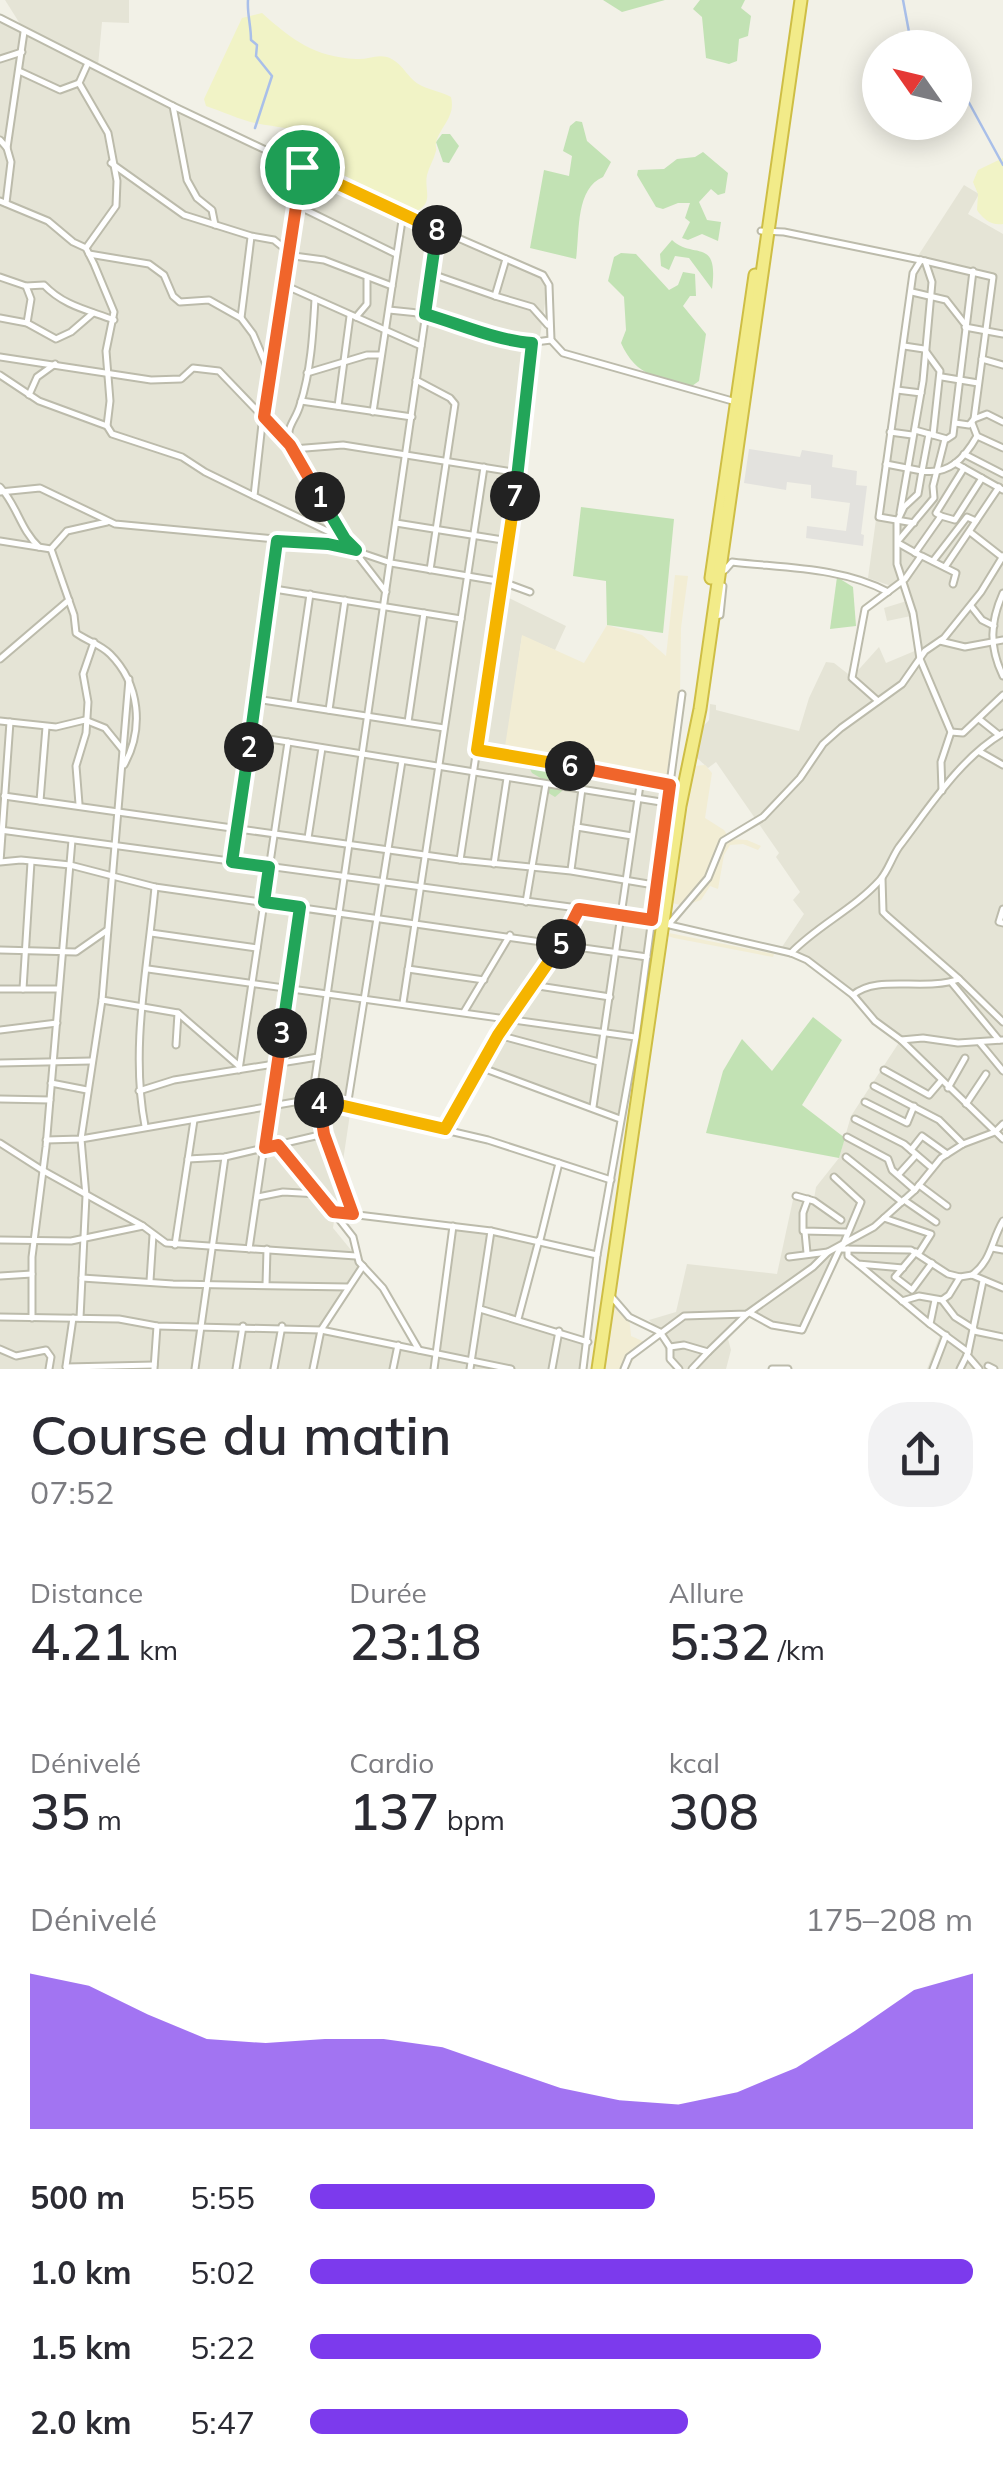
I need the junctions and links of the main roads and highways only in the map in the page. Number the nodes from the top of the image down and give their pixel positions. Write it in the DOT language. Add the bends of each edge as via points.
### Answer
graph roads {
  1 [pos="798,0"];
  2 [pos="764,231"];
  3 [pos="688,756"];
  4 [pos="598,1369"];
  1 -- 2 [label="highway"];
  2 -- 3 [label="highway" via="700,709"];
  2 -- 3 [label="highway"];
  3 -- 4 [label="highway" via="674,804"];
}
